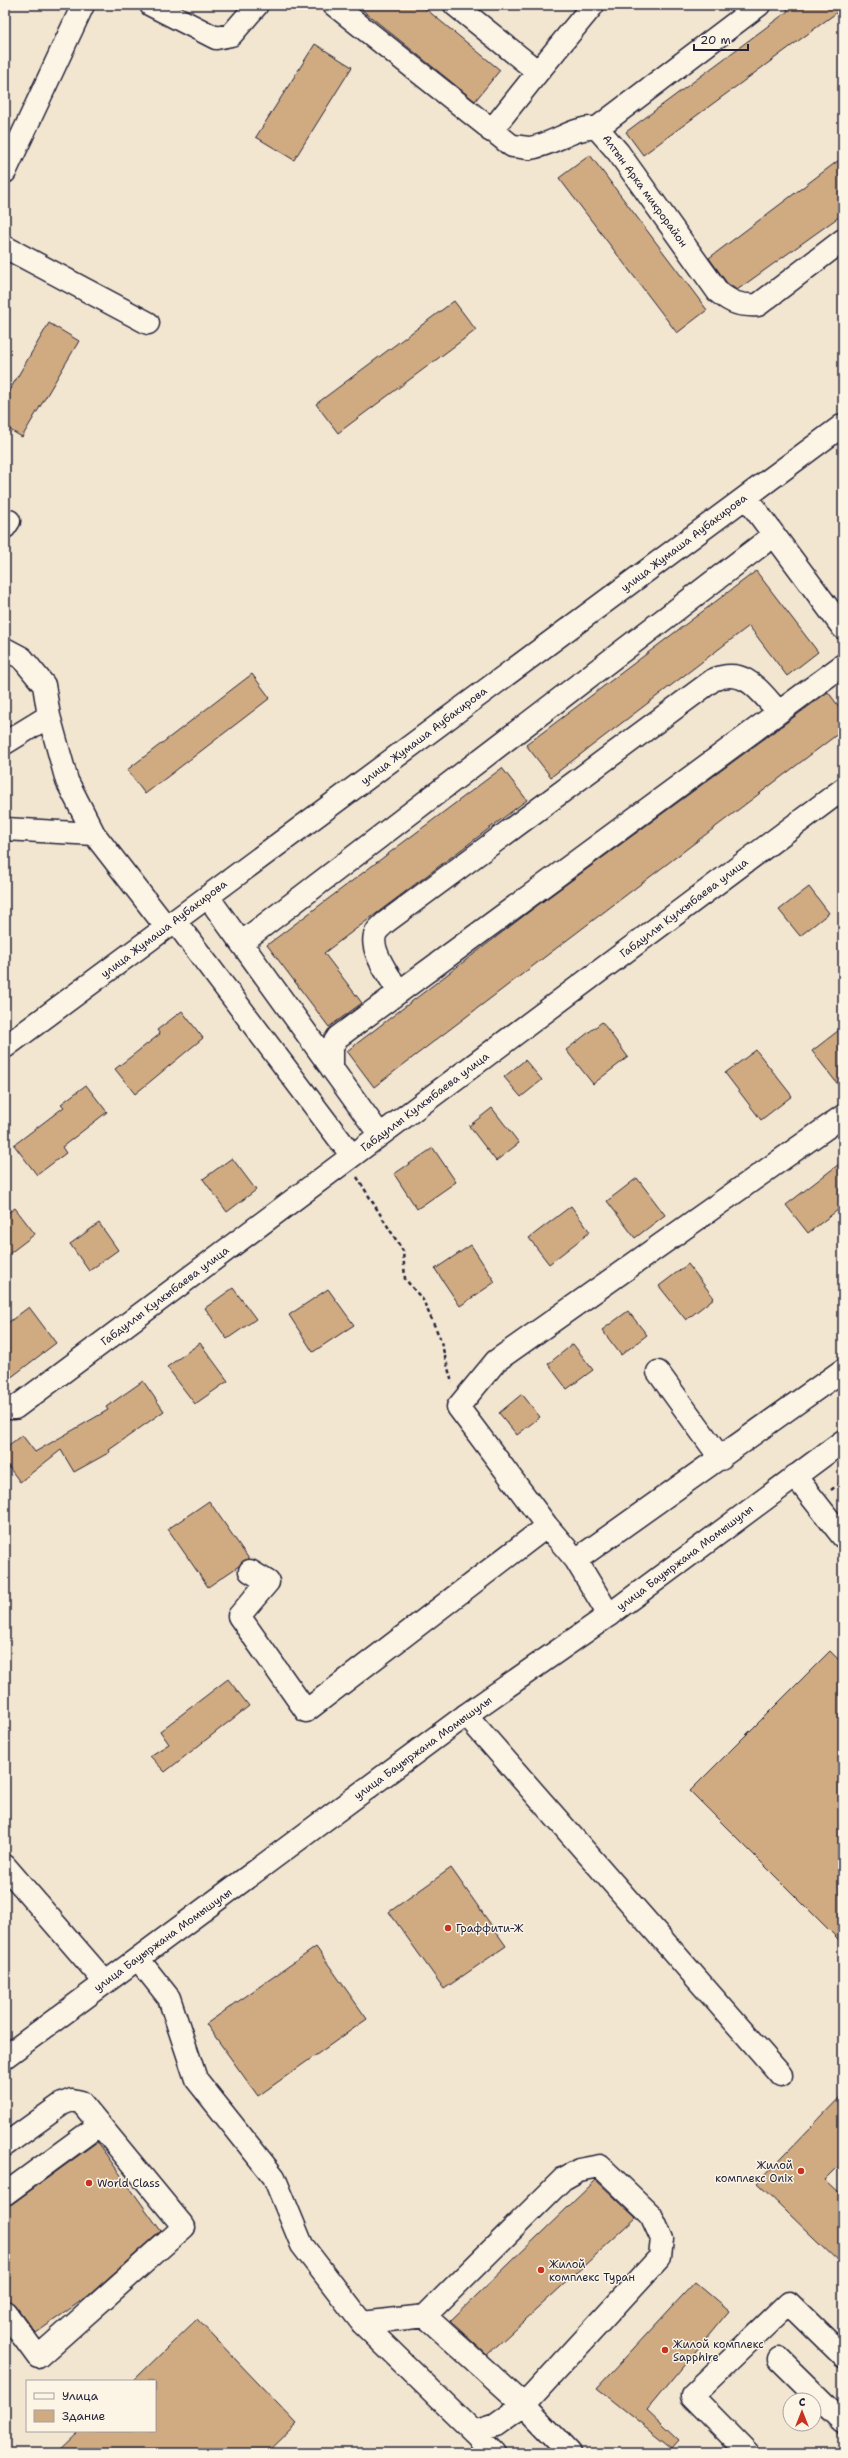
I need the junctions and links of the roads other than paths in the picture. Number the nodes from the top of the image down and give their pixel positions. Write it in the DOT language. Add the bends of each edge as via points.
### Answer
graph roads {
  1 [pos="83,5"];
  2 [pos="151,5"];
  3 [pos="257,5"];
  4 [pos="334,5"];
  5 [pos="456,5"];
  6 [pos="594,5"];
  7 [pos="759,5"];
  8 [pos="538,72"];
  9 [pos="597,128"];
  10 [pos="491,131"];
  11 [pos="5,172"];
  12 [pos="843,240"];
  13 [pos="5,247"];
  14 [pos="148,323"];
  15 [pos="843,425"];
  16 [pos="746,497"];
  17 [pos="774,535"];
  18 [pos="843,628"];
  19 [pos="5,649"];
  20 [pos="843,665"];
  21 [pos="779,712"];
  22 [pos="49,716"];
  23 [pos="5,743"];
  24 [pos="843,789"];
  25 [pos="5,829"];
  26 [pos="94,834"];
  27 [pos="208,897"];
  28 [pos="171,924"];
  29 [pos="241,943"];
  30 [pos="399,992"];
  31 [pos="5,1047"];
  32 [pos="332,1069"];
  33 [pos="843,1116"];
  34 [pos="380,1135"];
  35 [pos="349,1158"];
  36 [pos="843,1370"];
  37 [pos="658,1372"];
  38 [pos="5,1408"];
  39 [pos="843,1441"];
  40 [pos="721,1459"];
  41 [pos="795,1476"];
  42 [pos="547,1526"];
  43 [pos="843,1537"];
  44 [pos="576,1560"];
  45 [pos="250,1571"];
  46 [pos="609,1615"];
  47 [pos="466,1715"];
  48 [pos="5,1866"];
  49 [pos="139,1960"];
  50 [pos="105,1982"];
  51 [pos="5,2057"];
  52 [pos="781,2075"];
  53 [pos="99,2125"];
  54 [pos="5,2145"];
  55 [pos="5,2194"];
  56 [pos="5,2312"];
  57 [pos="425,2316"];
  58 [pos="362,2323"];
  59 [pos="843,2356"];
  60 [pos="779,2359"];
  61 [pos="524,2405"];
  62 [pos="843,2422"];
  63 [pos="474,2432"];
  64 [pos="494,2453"];
  65 [pos="570,2453"];
  66 [pos="748,2453"];
  1 -- 11 [label="street"];
  2 -- 3 [label="street" via="216,38 231,35"];
  4 -- 10 [label="street, Алтын Арка микрорайон"];
  5 -- 8 [label="street"];
  6 -- 8 [label="street"];
  7 -- 9 [label="street"];
  8 -- 10 [label="street"];
  9 -- 10 [label="street, Алтын Арка микрорайон" via="588,127 544,145 529,148 512,146"];
  9 -- 12 [label="street, Алтын Арка микрорайон" via="618,152 718,292 732,303 743,306 758,305"];
  13 -- 14 [label="street"];
  15 -- 16 [label="street, улица Жумаша Аубакирова"];
  16 -- 17 [label="street"];
  16 -- 27 [label="street, улица Жумаша Аубакирова"];
  17 -- 18 [label="street"];
  17 -- 29 [label="street"];
  19 -- 22 [label="street" via="22,658 44,685"];
  20 -- 21 [label="street"];
  21 -- 30 [label="street"];
  21 -- 30 [label="street" via="748,680 737,675 724,675 707,684 386,922 376,932 375,952"];
  22 -- 23 [label="street"];
  22 -- 26 [label="street" via="67,781"];
  24 -- 34 [label="street, Габдуллы Кулкыбаева улица"];
  25 -- 26 [label="street"];
  26 -- 28 [label="street"];
  27 -- 28 [label="street, улица Жумаша Аубакирова"];
  27 -- 29 [label="street"];
  28 -- 31 [label="street, улица Жумаша Аубакирова"];
  28 -- 35 [label="street"];
  29 -- 32 [label="street"];
  30 -- 32 [label="street" via="338,1037 332,1046"];
  32 -- 34 [label="street"];
  33 -- 42 [label="street" via="496,1362 458,1407"];
  34 -- 35 [label="street, Габдуллы Кулкыбаева улица"];
  35 -- 38 [label="street, Габдуллы Кулкыбаева улица" via="15,1408"];
  36 -- 40 [label="street"];
  37 -- 40 [label="street"];
  39 -- 41 [label="street, улица Бауыржана Момышулы"];
  40 -- 44 [label="street"];
  41 -- 43 [label="street"];
  41 -- 46 [label="street, улица Бауыржана Момышулы"];
  42 -- 44 [label="street"];
  42 -- 45 [label="street" via="306,1711 239,1616 268,1582"];
  44 -- 46 [label="street"];
  46 -- 47 [label="street, улица Бауыржана Момышулы"];
  47 -- 49 [label="street, улица Бауыржана Момышулы"];
  47 -- 52 [label="street"];
  48 -- 50 [label="street"];
  49 -- 50 [label="street, улица Бауыржана Момышулы"];
  49 -- 58 [label="street" via="169,1998 196,2079 274,2177 302,2245"];
  50 -- 51 [label="street, улица Бауыржана Момышулы"];
  53 -- 54 [label="street" via="81,2102 72,2100 62,2104"];
  53 -- 55 [label="street"];
  53 -- 56 [label="street" via="184,2227 38,2357"];
  57 -- 58 [label="street"];
  57 -- 61 [label="street"];
  57 -- 61 [label="street" via="563,2179 579,2170 600,2166 651,2215 662,2239 660,2257"];
  58 -- 63 [label="street"];
  59 -- 66 [label="street" via="789,2303 692,2396"];
  60 -- 62 [label="street"];
  61 -- 63 [label="street" via="496,2425"];
  61 -- 65 [label="street"];
  63 -- 64 [label="street"];
}
